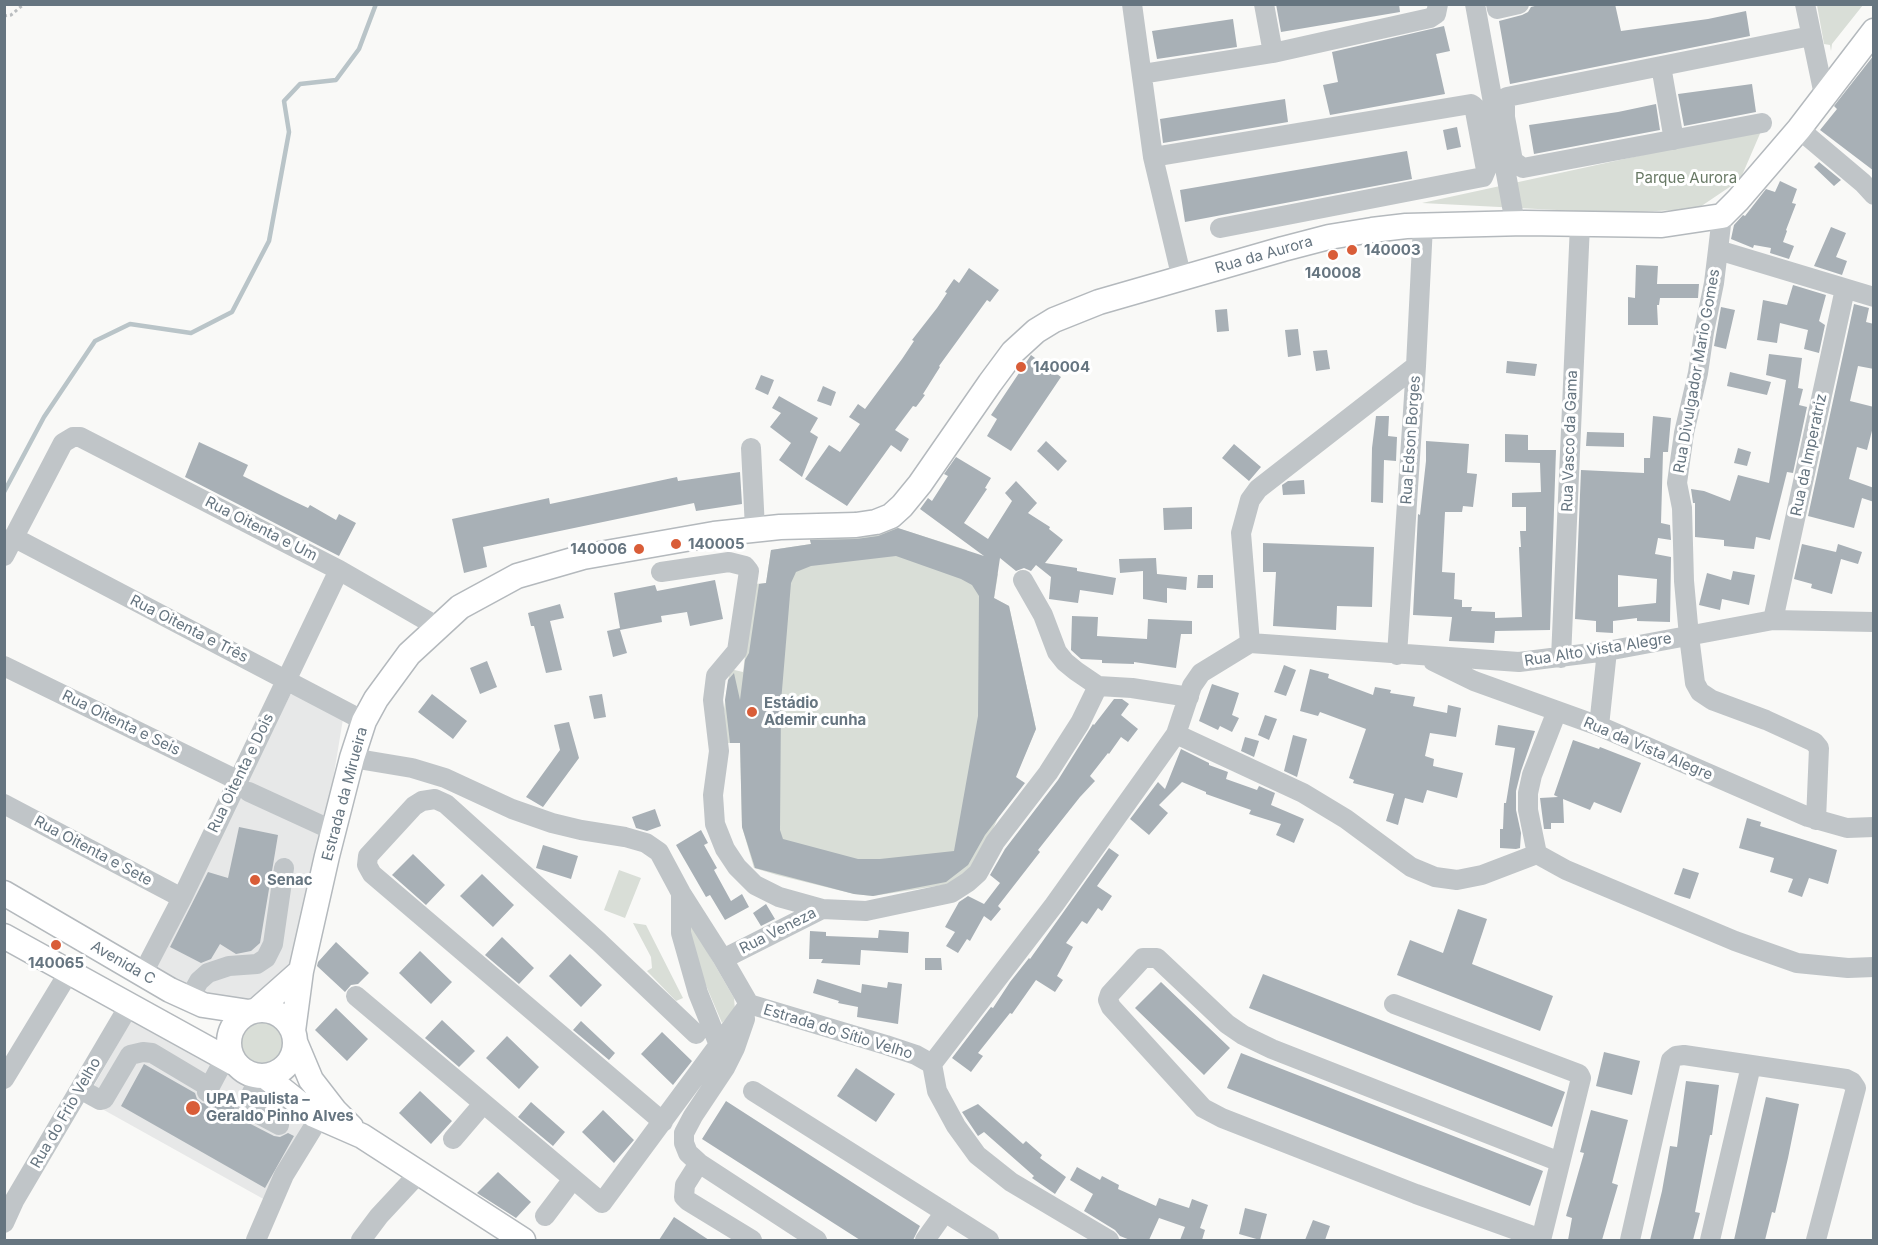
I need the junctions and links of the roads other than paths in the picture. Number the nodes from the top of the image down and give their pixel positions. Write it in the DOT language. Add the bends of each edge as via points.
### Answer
graph roads {
  1 [pos="1132,4"];
  2 [pos="1264,4"];
  3 [pos="1438,4"];
  4 [pos="1475,4"];
  5 [pos="1496,4"];
  6 [pos="1519,4"];
  7 [pos="1805,4"];
  8 [pos="1874,31"];
  9 [pos="1811,36"];
  10 [pos="1273,53"];
  11 [pos="1662,66"];
  12 [pos="1142,74"];
  13 [pos="1824,95"];
  14 [pos="1762,123"];
  15 [pos="1799,129"];
  16 [pos="1674,140"];
  17 [pos="1153,157"];
  18 [pos="1874,195"];
  19 [pos="1722,216"];
  20 [pos="1515,223"];
  21 [pos="1580,224"];
  22 [pos="1423,225"];
  23 [pos="1220,228"];
  24 [pos="1718,250"];
  25 [pos="1182,279"];
  26 [pos="1845,290"];
  27 [pos="1874,297"];
  28 [pos="1416,366"];
  29 [pos="751,448"];
  30 [pos="755,529"];
  31 [pos="714,534"];
  32 [pos="13,537"];
  33 [pos="4,556"];
  34 [pos="720,563"];
  35 [pos="339,570"];
  36 [pos="661,572"];
  37 [pos="1023,580"];
  38 [pos="1773,620"];
  39 [pos="1874,622"];
  40 [pos="438,627"];
  41 [pos="1689,636"];
  42 [pos="1250,643"];
  43 [pos="1607,651"];
  44 [pos="1397,654"];
  45 [pos="1425,657"];
  46 [pos="1561,658"];
  47 [pos="4,666"];
  48 [pos="287,680"];
  49 [pos="1098,686"];
  50 [pos="1188,697"];
  51 [pos="1557,711"];
  52 [pos="364,722"];
  53 [pos="1599,726"];
  54 [pos="1176,734"];
  55 [pos="352,759"];
  56 [pos="243,786"];
  57 [pos="4,804"];
  58 [pos="1816,820"];
  59 [pos="1874,827"];
  60 [pos="329,830"];
  61 [pos="1537,854"];
  62 [pos="284,868"];
  63 [pos="4,893"];
  64 [pos="681,893"];
  65 [pos="182,898"];
  66 [pos="822,909"];
  67 [pos="4,936"];
  68 [pos="723,959"];
  69 [pos="1874,967"];
  70 [pos="301,971"];
  71 [pos="69,972"];
  72 [pos="142,975"];
  73 [pos="191,996"];
  74 [pos="356,996"];
  75 [pos="130,1004"];
  76 [pos="1394,1004"];
  77 [pos="749,1005"];
  78 [pos="253,1011"];
  79 [pos="696,1034"];
  80 [pos="294,1037"];
  81 [pos="108,1041"];
  82 [pos="718,1045"];
  83 [pos="130,1055"];
  84 [pos="230,1060"];
  85 [pos="932,1064"];
  86 [pos="1750,1066"];
  87 [pos="262,1076"];
  88 [pos="4,1079"];
  89 [pos="80,1089"];
  90 [pos="753,1091"];
  91 [pos="483,1104"];
  92 [pos="319,1118"];
  93 [pos="663,1122"];
  94 [pos="279,1125"];
  95 [pos="362,1136"];
  96 [pos="453,1139"];
  97 [pos="1560,1162"];
  98 [pos="699,1163"];
  99 [pos="420,1173"];
  100 [pos="573,1179"];
  101 [pos="945,1212"];
  102 [pos="545,1216"];
  103 [pos="4,1223"];
  104 [pos="517,1238"];
  105 [pos="256,1240"];
  106 [pos="361,1240"];
  107 [pos="752,1240"];
  108 [pos="817,1240"];
  109 [pos="925,1240"];
  110 [pos="989,1240"];
  111 [pos="1109,1240"];
  112 [pos="1541,1240"];
  113 [pos="1630,1240"];
  114 [pos="1710,1240"];
  115 [pos="1816,1240"];
  1 -- 12 [label="street"];
  2 -- 10 [label="street"];
  3 -- 10 [label="street" via="1436,14 1430,18"];
  4 -- 20 [label="street"];
  5 -- 6 [label="street" via="1497,9"];
  7 -- 9 [label="street"];
  8 -- 13 [label="main road"];
  9 -- 11 [label="street"];
  9 -- 13 [label="street"];
  10 -- 12 [label="street"];
  11 -- 16 [label="street"];
  11 -- 16 [label="street" via="1507,97 1505,117 1514,161 1523,168"];
  12 -- 17 [label="street"];
  13 -- 15 [label="main road"];
  14 -- 16 [label="street"];
  15 -- 18 [label="street"];
  15 -- 19 [label="main road"];
  17 -- 23 [label="street" via="1474,106 1486,170 1483,177"];
  17 -- 25 [label="street"];
  19 -- 21 [label="main road, Rua da Aurora" via="1662,225"];
  19 -- 24 [label="street"];
  20 -- 21 [label="main road, Rua da Aurora"];
  20 -- 22 [label="main road, Rua da Aurora"];
  21 -- 46 [label="street, Rua Vasco da Gama"];
  22 -- 25 [label="main road, Rua da Aurora" via="1329,237"];
  22 -- 28 [label="street, Rua Edson Borges"];
  24 -- 26 [label="street"];
  24 -- 41 [label="street, Rua Divulgador Mario Gomes" via="1678,469"];
  25 -- 30 [label="main road, Rua da Aurora" via="1099,302 1036,331 1013,352 920,484 891,516 876,522"];
  26 -- 27 [label="street"];
  26 -- 38 [label="street, Rua da Imperatriz"];
  28 -- 42 [label="street" via="1258,489 1250,500 1241,533"];
  28 -- 44 [label="street, Rua Edson Borges"];
  29 -- 30 [label="street"];
  30 -- 31 [label="main road, Rua da Aurora"];
  31 -- 34 [label="street"];
  31 -- 40 [label="main road, Estrada da Mirueira" via="583,557 517,576 460,607"];
  32 -- 33 [label="street"];
  32 -- 35 [label="street, Rua Oitenta e Um" via="63,443 80,437"];
  32 -- 48 [label="street, Rua Oitenta e Três"];
  34 -- 36 [label="street"];
  34 -- 66 [label="street" via="736,563 749,571 737,651 716,676 713,700 719,751 715,824 725,849 755,885 779,897"];
  35 -- 40 [label="street, Rua Oitenta e Um"];
  35 -- 48 [label="street, Rua Oitenta e Dois"];
  37 -- 49 [label="street" via="1043,615 1057,652"];
  38 -- 39 [label="street, Rua Alto Vista Alegre"];
  38 -- 41 [label="street, Rua Alto Vista Alegre"];
  40 -- 52 [label="main road, Estrada da Mirueira" via="409,654"];
  41 -- 43 [label="street, Rua Alto Vista Alegre"];
  41 -- 58 [label="street, Rua Divulgador Mario Gomes" via="1695,683 1700,692 1814,742 1819,748"];
  42 -- 44 [label="street, Rua Alto Vista Alegre"];
  42 -- 50 [label="street" via="1201,673"];
  43 -- 46 [label="street, Rua Alto Vista Alegre"];
  43 -- 53 [label="street"];
  44 -- 45 [label="street, Rua Alto Vista Alegre"];
  45 -- 46 [label="street, Rua Alto Vista Alegre" via="1520,662"];
  45 -- 51 [label="street, Rua da Vista Alegre" via="1474,681"];
  47 -- 56 [label="street, Rua Oitenta e Seis"];
  48 -- 52 [label="street, Rua Oitenta e Três"];
  48 -- 56 [label="street, Rua Oitenta e Dois"];
  49 -- 50 [label="street"];
  49 -- 66 [label="street, Rua Veneza" via="1048,773 969,882 951,893 866,911"];
  50 -- 54 [label="street"];
  51 -- 53 [label="street, Rua da Vista Alegre"];
  51 -- 61 [label="street" via="1528,793"];
  52 -- 55 [label="main road, Estrada da Mirueira"];
  53 -- 58 [label="street, Rua da Vista Alegre"];
  54 -- 61 [label="street" via="1303,793 1411,867 1435,878 1457,880 1482,875"];
  54 -- 85 [label="street" via="1054,905"];
  55 -- 60 [label="main road, Estrada da Mirueira"];
  55 -- 64 [label="street, Rua Veneza" via="412,768 552,823 646,843 659,852"];
  56 -- 60 [label="street, Rua Oitenta e Seis"];
  56 -- 65 [label="street, Rua Oitenta e Dois"];
  57 -- 65 [label="street, Rua Oitenta e Sete"];
  58 -- 59 [label="street, Rua da Vista Alegre" via="1847,828"];
  60 -- 70 [label="main road, Estrada da Mirueira"];
  61 -- 69 [label="street" via="1674,916 1797,963"];
  62 -- 73 [label="street" via="273,944 266,958 257,964 208,973"];
  63 -- 72 [label="main road, Avenida C"];
  64 -- 68 [label="street, Rua Veneza"];
  64 -- 82 [label="street" via="681,933"];
  65 -- 72 [label="street, Rua Oitenta e Dois"];
  66 -- 68 [label="street, Rua Veneza"];
  67 -- 71 [label="main road"];
  68 -- 77 [label="street, Estrada do Sítio Velho"];
  70 -- 78 [label="main road"];
  70 -- 80 [label="main road, Estrada da Mirueira"];
  71 -- 75 [label="main road"];
  71 -- 88 [label="street"];
  72 -- 73 [label="main road, Avenida C"];
  73 -- 78 [label="main road, Avenida C" via="215,1008"];
  74 -- 91 [label="street"];
  75 -- 81 [label="street, Rua do Frio Velho"];
  75 -- 84 [label="main road"];
  76 -- 97 [label="street" via="1579,1074"];
  77 -- 82 [label="street"];
  77 -- 85 [label="street, Estrada do Sítio Velho" via="886,1045"];
  77 -- 98 [label="street" via="725,1068 684,1133 688,1153"];
  78 -- 80 [label="main road" via="279,1014"];
  78 -- 84 [label="main road" via="241,1016 231,1030"];
  79 -- 93 [label="street" via="446,804 435,799 414,806 368,856 372,874"];
  80 -- 87 [label="main road, Estrada da Mirueira" via="290,1061 274,1074"];
  80 -- 95 [label="main road" via="311,1080 335,1111"];
  81 -- 83 [label="street"];
  81 -- 89 [label="street, Rua do Frio Velho"];
  82 -- 93 [label="street"];
  83 -- 84 [label="street" via="152,1053 208,1090"];
  83 -- 89 [label="street" via="104,1099"];
  84 -- 87 [label="main road" via="245,1072"];
  85 -- 111 [label="street, Estrada do Sítio Velho" via="937,1091 977,1155 1011,1182"];
  86 -- 113 [label="street" via="1684,1055 1671,1060"];
  86 -- 114 [label="street"];
  86 -- 115 [label="street" via="1846,1079 1856,1088"];
  87 -- 92 [label="main road"];
  87 -- 94 [label="street" via="245,1107"];
  89 -- 103 [label="street, Rua do Frio Velho"];
  90 -- 101 [label="street"];
  91 -- 96 [label="street"];
  91 -- 100 [label="street"];
  92 -- 95 [label="main road"];
  92 -- 105 [label="street" via="284,1175"];
  93 -- 100 [label="street" via="602,1203"];
  95 -- 99 [label="main road"];
  97 -- 112 [label="street"];
  97 -- 112 [label="street" via="1243,1035 1157,958 1143,958 1110,994 1110,1007 1203,1108"];
  98 -- 107 [label="street" via="685,1185 684,1197"];
  98 -- 108 [label="street"];
  99 -- 104 [label="main road"];
  99 -- 106 [label="street"];
  100 -- 102 [label="street"];
  101 -- 109 [label="street"];
  101 -- 110 [label="street"];
}
